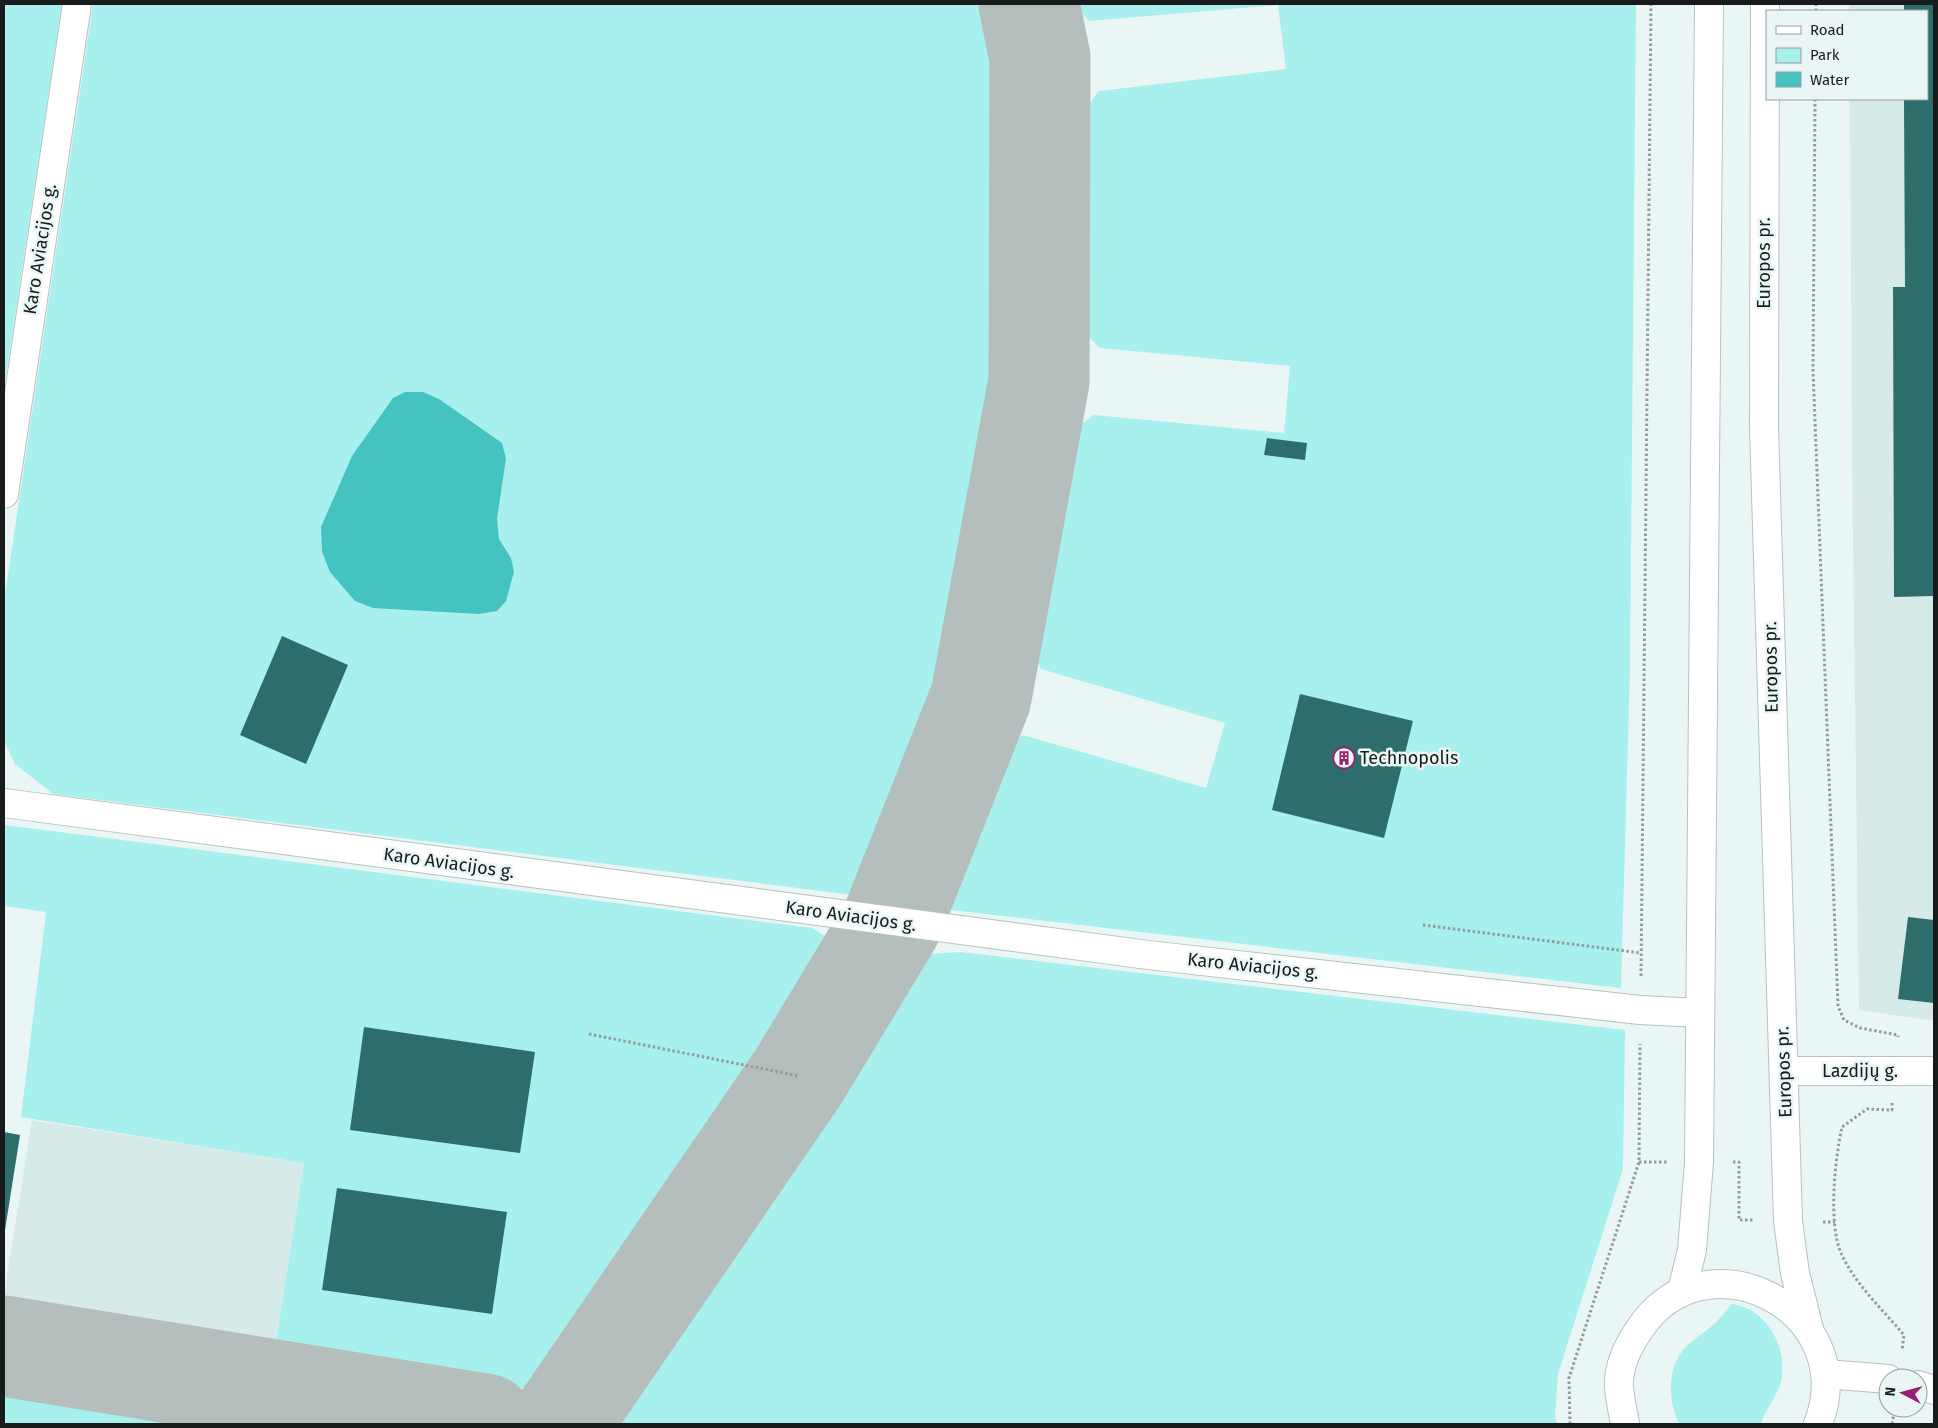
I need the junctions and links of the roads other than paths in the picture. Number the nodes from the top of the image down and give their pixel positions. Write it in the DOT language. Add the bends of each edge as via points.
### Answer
graph roads {
  1 [pos="77,4"];
  2 [pos="1709,4"];
  3 [pos="1765,4"];
  4 [pos="4,494"];
  5 [pos="4,803"];
  6 [pos="1700,1013"];
  7 [pos="1934,1071"];
  8 [pos="1785,1072"];
  9 [pos="1682,1291"];
  10 [pos="1809,1329"];
  11 [pos="1826,1374"];
  12 [pos="1878,1378"];
  13 [pos="1626,1424"];
  14 [pos="1818,1424"];
  1 -- 4 [label="main road, Karo Aviacijos g."];
  2 -- 6 [label="main road"];
  3 -- 8 [label="main road, Europos pr." via="1764,427"];
  5 -- 6 [label="main road, Karo Aviacijos g." via="1148,955 1640,1010"];
  6 -- 9 [label="main road" via="1698,1162 1692,1250"];
  7 -- 8 [label="main road, Lazdijų g."];
  8 -- 10 [label="main road, Europos pr." via="1788,1221 1794,1273"];
  9 -- 10 [label="main road, Europos pr." via="1717,1283 1752,1288 1784,1303"];
  9 -- 13 [label="main road, Europos pr." via="1649,1314 1627,1347 1619,1385"];
  10 -- 11 [label="main road, Europos pr." via="1820,1350"];
  11 -- 12 [label="main road"];
  11 -- 14 [label="main road, Europos pr." via="1824,1408"];
}
